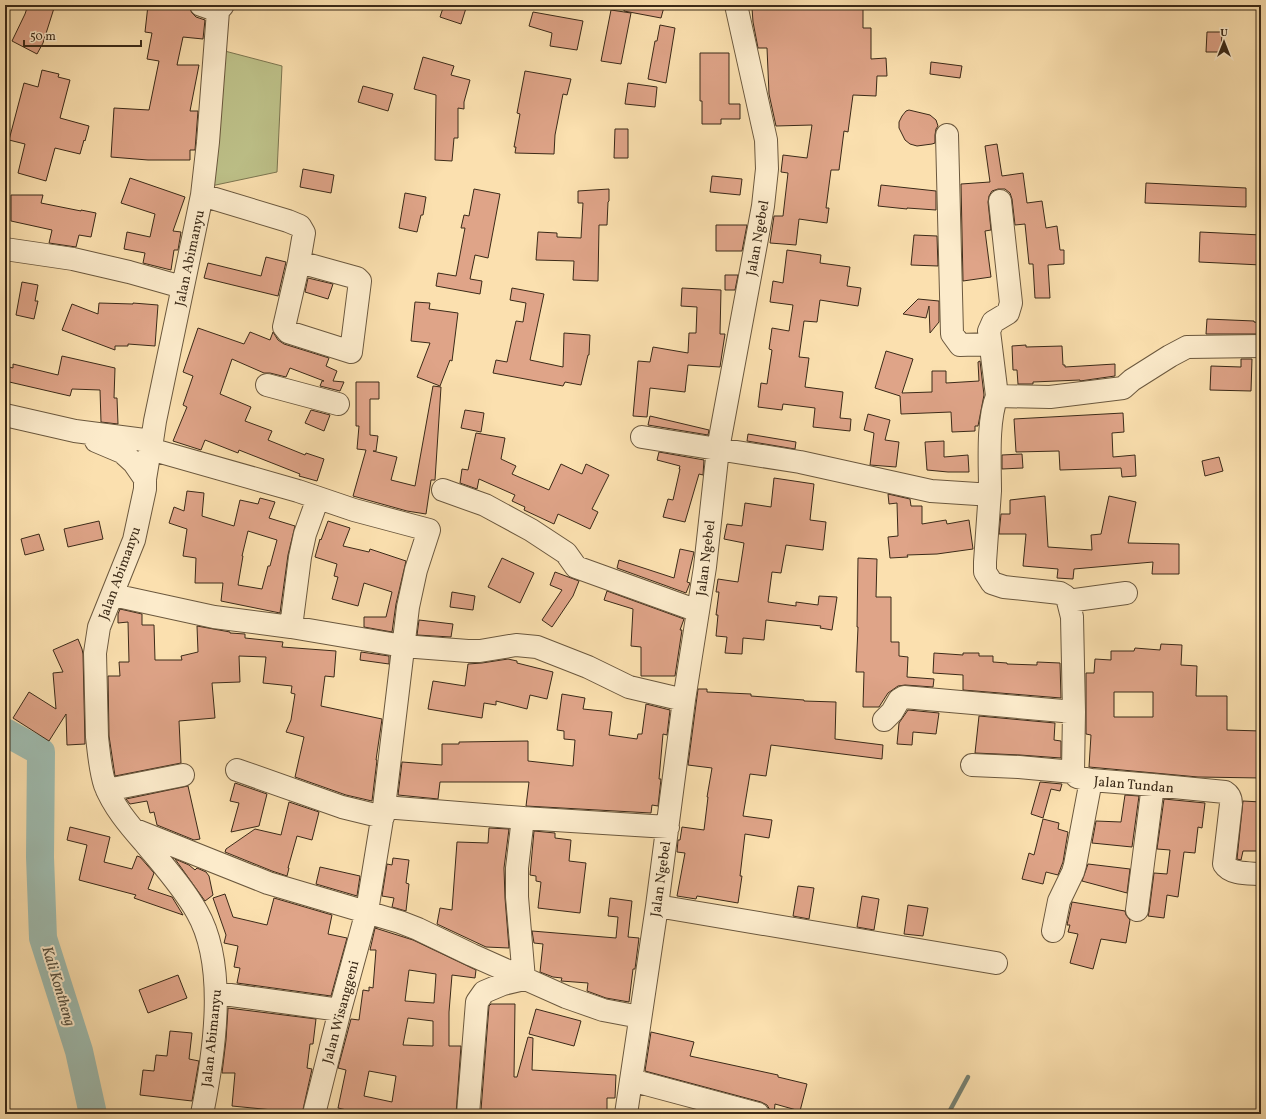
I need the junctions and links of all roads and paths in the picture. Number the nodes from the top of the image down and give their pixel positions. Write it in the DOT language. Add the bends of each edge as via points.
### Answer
graph roads {
  1 [pos="736,5"];
  2 [pos="214,7"];
  3 [pos="948,135"];
  4 [pos="202,195"];
  5 [pos="1000,201"];
  6 [pos="5,249"];
  7 [pos="299,262"];
  8 [pos="182,287"];
  9 [pos="990,344"];
  10 [pos="1261,346"];
  11 [pos="267,385"];
  12 [pos="997,396"];
  13 [pos="338,404"];
  14 [pos="5,415"];
  15 [pos="75,431"];
  16 [pos="642,436"];
  17 [pos="151,445"];
  18 [pos="718,449"];
  19 [pos="145,479"];
  20 [pos="442,490"];
  21 [pos="990,491"];
  22 [pos="318,498"];
  23 [pos="1126,593"];
  24 [pos="113,595"];
  25 [pos="1068,601"];
  26 [pos="698,611"];
  27 [pos="291,627"];
  28 [pos="403,646"];
  29 [pos="684,700"];
  30 [pos="1074,712"];
  31 [pos="884,720"];
  32 [pos="972,765"];
  33 [pos="237,770"];
  34 [pos="183,775"];
  35 [pos="1082,776"];
  36 [pos="1153,785"];
  37 [pos="107,790"];
  38 [pos="384,812"];
  39 [pos="523,818"];
  40 [pos="668,827"];
  41 [pos="132,828"];
  42 [pos="1261,874"];
  43 [pos="657,906"];
  44 [pos="1137,910"];
  45 [pos="367,911"];
  46 [pos="1053,931"];
  47 [pos="996,963"];
  48 [pos="524,979"];
  49 [pos="216,993"];
  50 [pos="340,1010"];
  51 [pos="640,1017"];
  52 [pos="631,1080"];
  53 [pos="202,1114"];
  54 [pos="314,1114"];
  55 [pos="468,1114"];
  56 [pos="626,1114"];
  57 [pos="758,1114"];
  1 -- 18 [label="street, Jalan Ngebel" via="766,140 767,169 763,206"];
  2 -- 4 [label="street, Jalan Abimanyu" via="208,142"];
  3 -- 9 [label="street" via="952,334 960,345"];
  4 -- 7 [label="street" via="300,226 304,233"];
  4 -- 8 [label="street, Jalan Abimanyu"];
  5 -- 9 [label="street" via="1012,303 1008,313 993,322 990,327"];
  6 -- 8 [label="street" via="73,259"];
  7 -- 7 [label="street" via="360,281 350,359 288,332 284,327"];
  8 -- 17 [label="street, Jalan Abimanyu"];
  9 -- 12 [label="street"];
  10 -- 12 [label="street" via="1187,347 1123,388 1050,397"];
  11 -- 13 [label="street"];
  12 -- 21 [label="street" via="991,425"];
  14 -- 15 [label="street"];
  15 -- 17 [label="street"];
  15 -- 19 [label="street" via="122,452 134,463"];
  16 -- 18 [label="street"];
  17 -- 19 [label="street, Jalan Abimanyu"];
  17 -- 22 [label="street"];
  18 -- 21 [label="street" via="800,462 931,491 977,494"];
  18 -- 26 [label="street, Jalan Ngebel"];
  19 -- 24 [label="street, Jalan Abimanyu" via="134,540"];
  20 -- 26 [label="street" via="485,505 531,530 566,553 576,567"];
  21 -- 25 [label="street" via="985,572 992,583 1004,588 1060,593"];
  22 -- 27 [label="street" via="300,557"];
  22 -- 28 [label="street, Jalan Wisanggeni" via="428,530 416,570"];
  23 -- 25 [label="street"];
  24 -- 27 [label="street" via="214,617"];
  24 -- 37 [label="street, Jalan Abimanyu" via="99,627 95,653 98,744"];
  25 -- 30 [label="street, Jalan Tundan" via="1072,617"];
  26 -- 29 [label="street, Jalan Ngebel"];
  27 -- 28 [label="street"];
  28 -- 29 [label="street" via="468,651 516,645 537,647 588,667 629,688"];
  28 -- 38 [label="street, Jalan Wisanggeni"];
  29 -- 40 [label="street, Jalan Ngebel"];
  30 -- 31 [label="street" via="904,697 898,700"];
  30 -- 35 [label="street, Jalan Tundan"];
  32 -- 35 [label="street" via="1062,770"];
  33 -- 38 [label="street" via="342,807"];
  34 -- 37 [label="street"];
  35 -- 36 [label="street, Jalan Tundan"];
  35 -- 46 [label="street" via="1075,865 1059,901"];
  36 -- 42 [label="street, Jalan Tundan" via="1228,794 1231,804 1224,864 1232,871"];
  36 -- 44 [label="street"];
  37 -- 41 [label="street, Jalan Abimanyu"];
  38 -- 39 [label="street"];
  38 -- 45 [label="street, Jalan Wisanggeni"];
  39 -- 40 [label="street"];
  39 -- 48 [label="street" via="517,868 517,897"];
  40 -- 43 [label="street, Jalan Ngebel"];
  41 -- 45 [label="street" via="268,883"];
  41 -- 49 [label="street, Jalan Abimanyu" via="197,912 213,954"];
  43 -- 47 [label="street"];
  43 -- 51 [label="street, Jalan Ngebel"];
  45 -- 48 [label="street" via="418,929"];
  45 -- 50 [label="street, Jalan Wisanggeni"];
  48 -- 51 [label="street" via="588,1005"];
  48 -- 55 [label="street" via="484,992 477,1002"];
  49 -- 50 [label="street"];
  49 -- 53 [label="street, Jalan Abimanyu" via="213,1043"];
  50 -- 54 [label="street, Jalan Wisanggeni"];
  51 -- 52 [label="street, Jalan Ngebel"];
  52 -- 56 [label="street, Jalan Ngebel"];
  52 -- 57 [label="street"];
}
